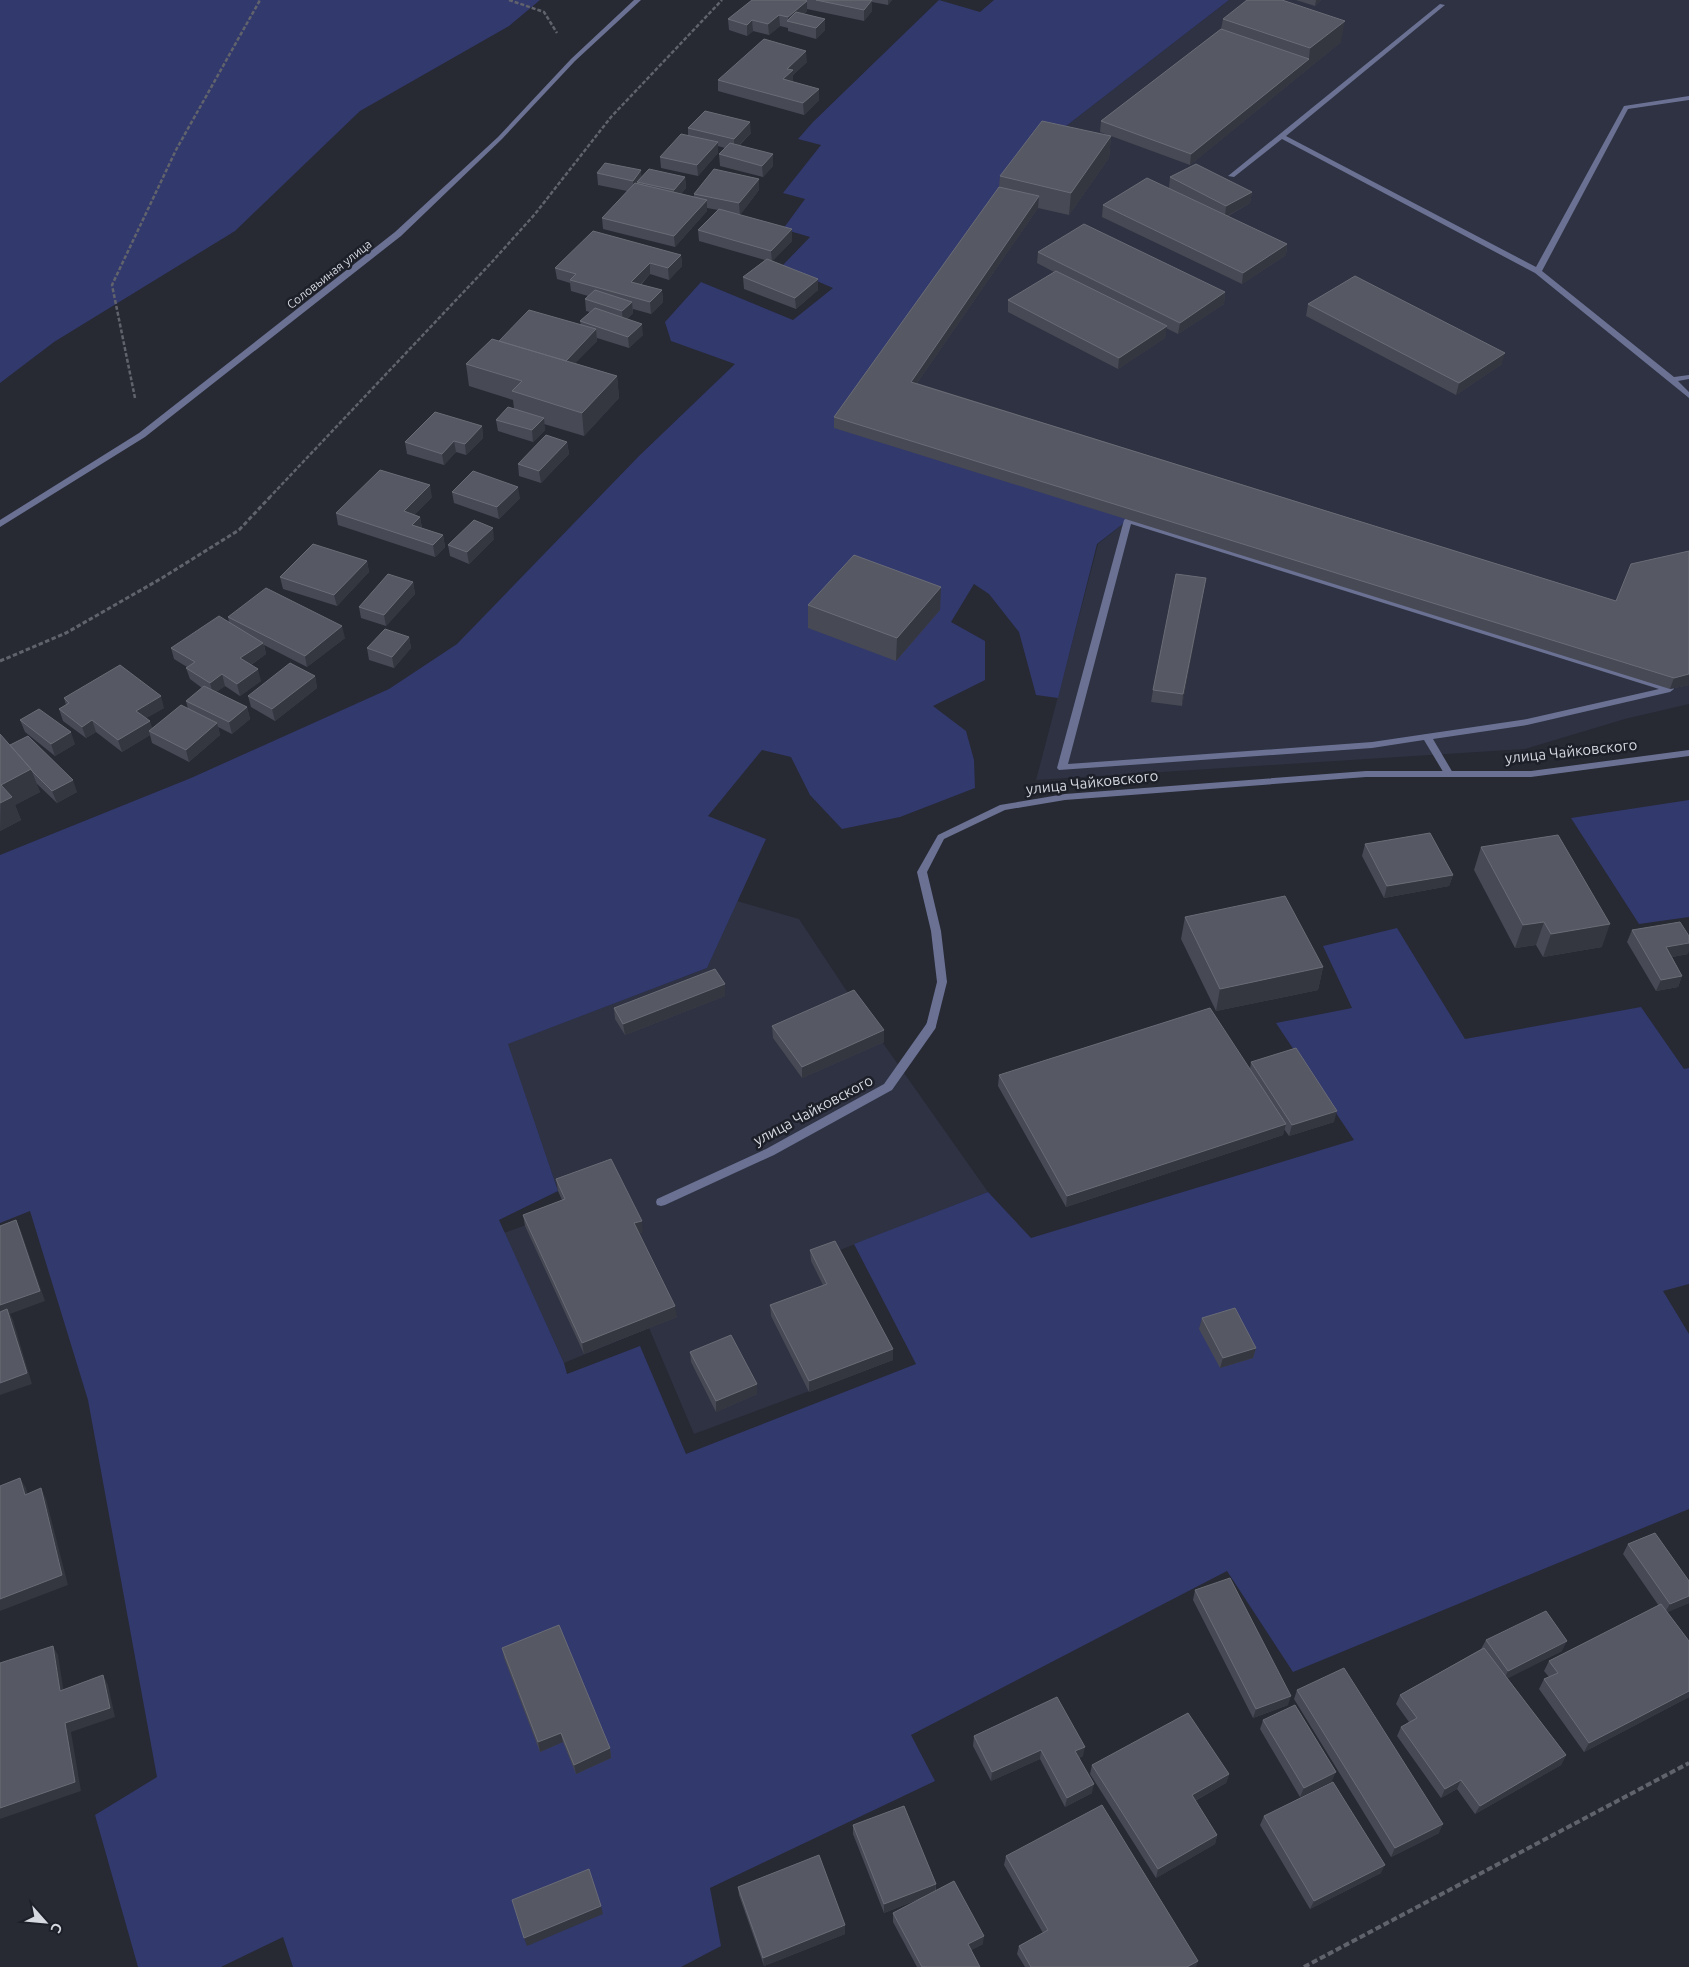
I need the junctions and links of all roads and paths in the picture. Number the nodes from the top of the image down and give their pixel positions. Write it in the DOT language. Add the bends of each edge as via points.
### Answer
graph roads {
  1 [pos="260,0"];
  2 [pos="509,0"];
  3 [pos="638,0"];
  4 [pos="722,0"];
  5 [pos="1442,5"];
  6 [pos="573,60"];
  7 [pos="1689,98"];
  8 [pos="1281,136"];
  9 [pos="1232,176"];
  10 [pos="1538,271"];
  11 [pos="1689,377"];
  12 [pos="1672,380"];
  13 [pos="1689,396"];
  14 [pos="142,435"];
  15 [pos="0,524"];
  16 [pos="0,661"];
  17 [pos="1428,737"];
  18 [pos="1689,753"];
  19 [pos="1448,774"];
  20 [pos="661,1202"];
  21 [pos="1689,1763"];
  22 [pos="1304,1967"];
  1 -- 14 [label="path" via="176,150 112,285"];
  2 -- 6 [label="path" via="544,12"];
  3 -- 6 [label="street, Соловьиная улица"];
  4 -- 16 [label="path" via="611,117 492,263 239,530 66,633"];
  5 -- 8 [label="street"];
  6 -- 14 [label="street, Соловьиная улица" via="500,138 398,234"];
  7 -- 10 [label="street" via="1626,107"];
  8 -- 9 [label="street"];
  8 -- 10 [label="street"];
  10 -- 12 [label="street"];
  11 -- 12 [label="street"];
  12 -- 13 [label="street"];
  14 -- 15 [label="street, Соловьиная улица"];
  17 -- 17 [label="street" via="1372,745 1062,768 1128,520 1670,690 1527,722"];
  17 -- 19 [label="street"];
  18 -- 19 [label="street, улица Чайковского" via="1531,774"];
  19 -- 20 [label="street, улица Чайковского" via="1366,774 1065,797 1003,808 941,836 922,872 936,931 942,982 932,1026 888,1087 770,1152"];
  21 -- 22 [label="path"];
}
